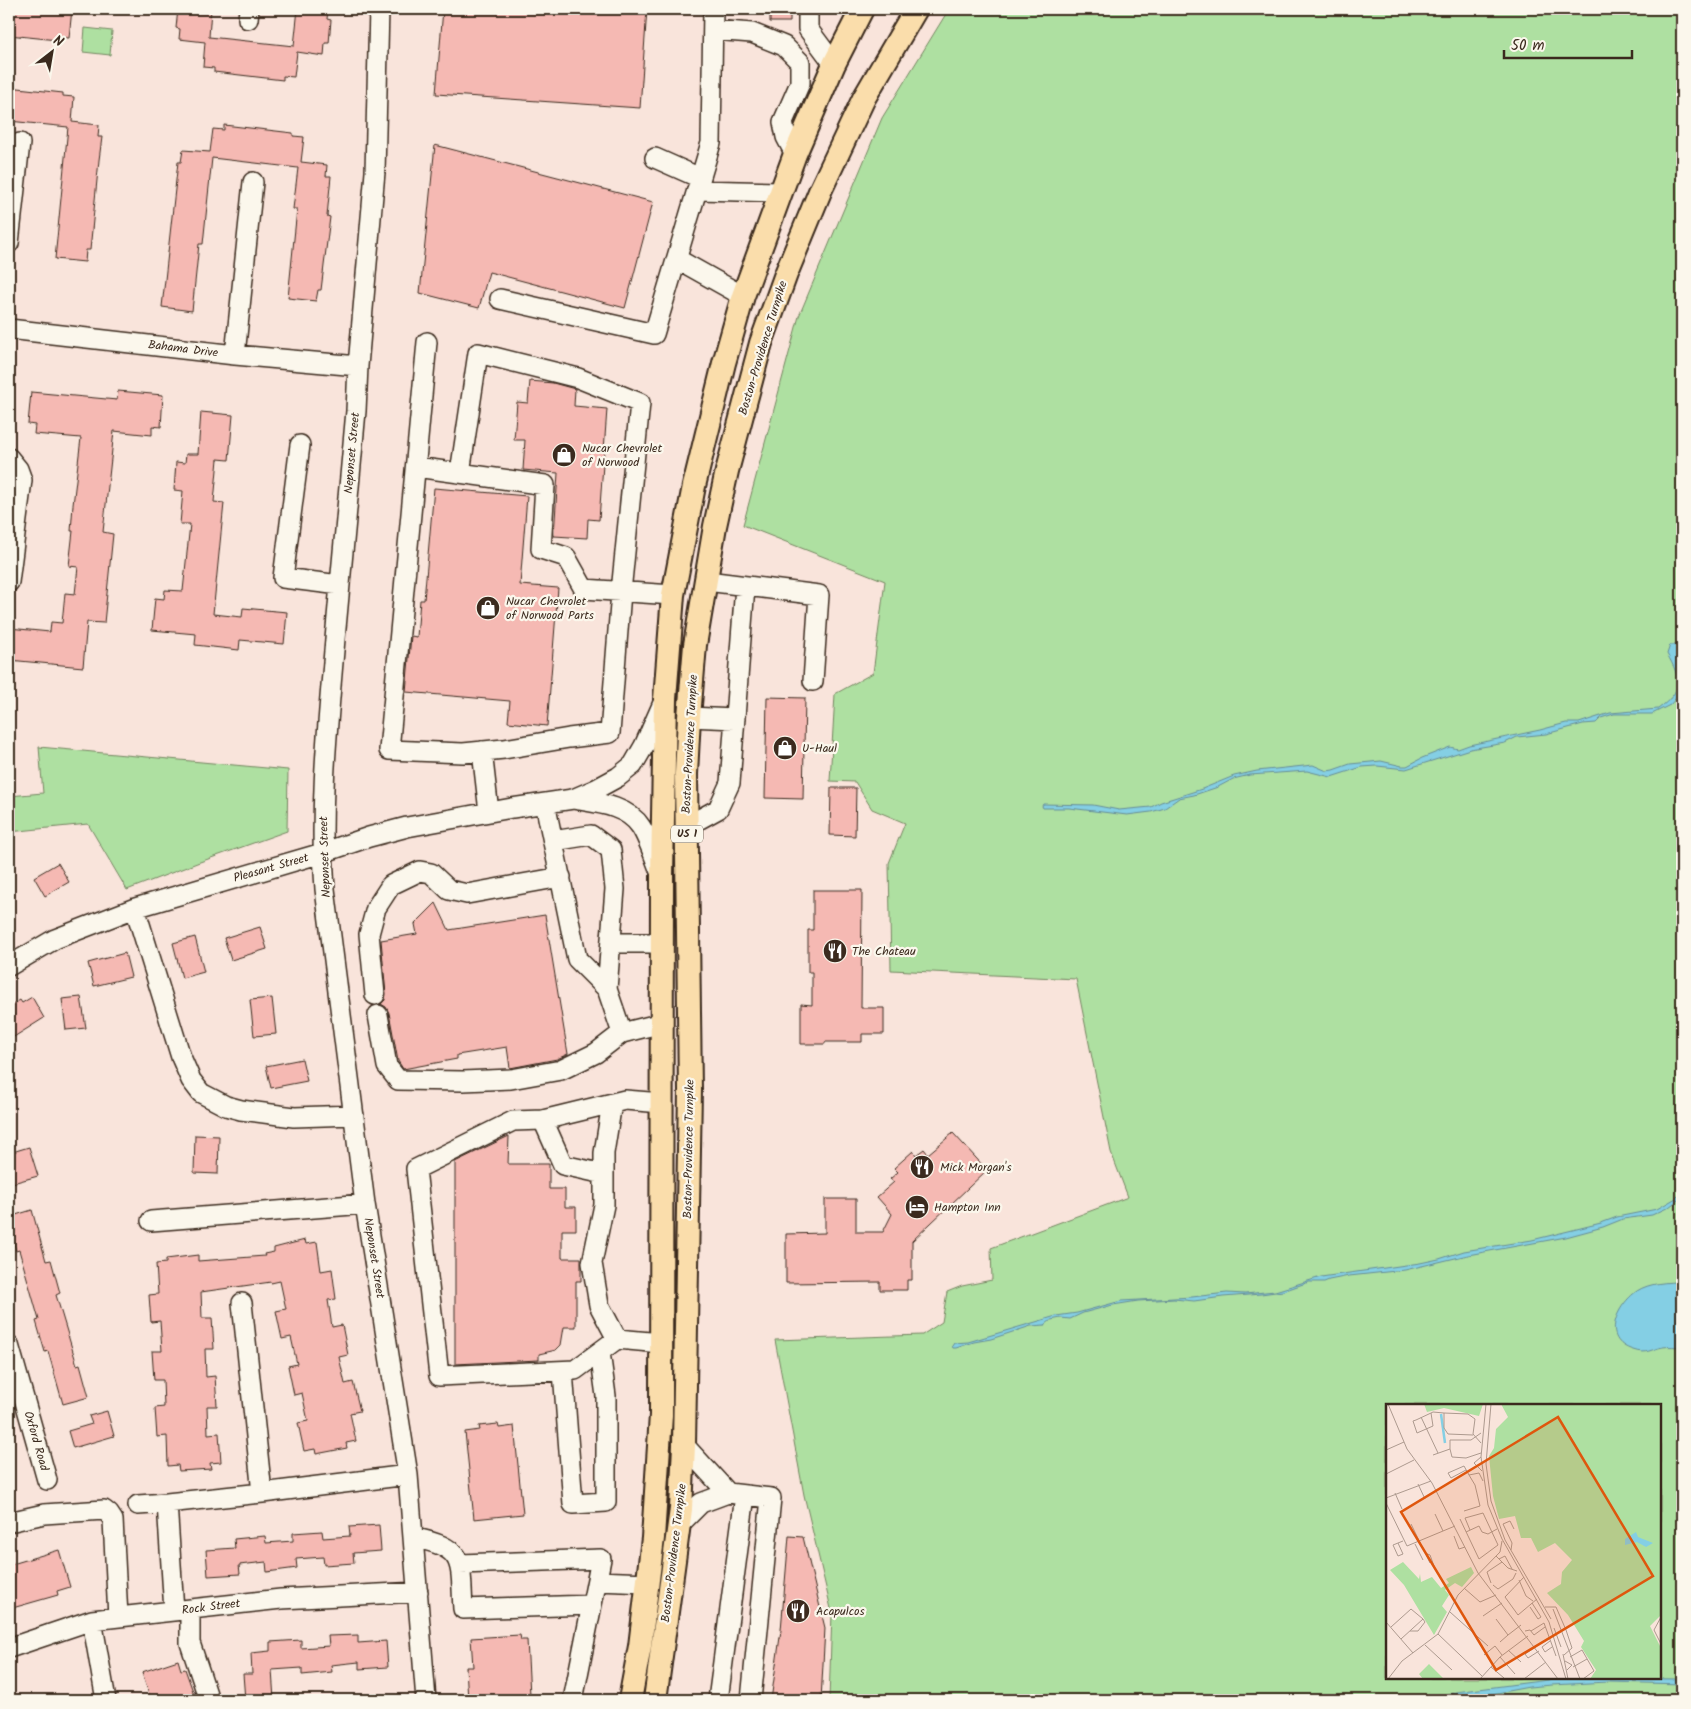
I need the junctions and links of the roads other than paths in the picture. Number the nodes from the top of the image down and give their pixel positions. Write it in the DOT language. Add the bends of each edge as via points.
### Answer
graph roads {
  1 [pos="379,9"];
  2 [pos="713,9"];
  3 [pos="808,9"];
  4 [pos="862,9"];
  5 [pos="916,9"];
  6 [pos="713,30"];
  7 [pos="834,64"];
  8 [pos="20,143"];
  9 [pos="795,154"];
  10 [pos="655,158"];
  11 [pos="253,182"];
  12 [pos="698,184"];
  13 [pos="781,192"];
  14 [pos="9,243"];
  15 [pos="677,259"];
  16 [pos="743,296"];
  17 [pos="500,300"];
  18 [pos="9,329"];
  19 [pos="427,342"];
  20 [pos="235,355"];
  21 [pos="358,366"];
  22 [pos="300,445"];
  23 [pos="9,458"];
  24 [pos="416,467"];
  25 [pos="460,473"];
  26 [pos="707,581"];
  27 [pos="9,582"];
  28 [pos="340,585"];
  29 [pos="745,586"];
  30 [pos="621,592"];
  31 [pos="673,595"];
  32 [pos="813,681"];
  33 [pos="665,699"];
  34 [pos="689,717"];
  35 [pos="735,719"];
  36 [pos="482,751"];
  37 [pos="573,799"];
  38 [pos="545,803"];
  39 [pos="489,812"];
  40 [pos="686,826"];
  41 [pos="553,841"];
  42 [pos="322,853"];
  43 [pos="662,875"];
  44 [pos="561,877"];
  45 [pos="135,908"];
  46 [pos="610,943"];
  47 [pos="662,943"];
  48 [pos="9,966"];
  49 [pos="607,990"];
  50 [pos="375,995"];
  51 [pos="378,1015"];
  52 [pos="662,1023"];
  53 [pos="622,1033"];
  54 [pos="612,1103"];
  55 [pos="662,1103"];
  56 [pos="354,1116"];
  57 [pos="543,1120"];
  58 [pos="604,1174"];
  59 [pos="365,1204"];
  60 [pos="151,1221"];
  61 [pos="242,1303"];
  62 [pos="617,1339"];
  63 [pos="661,1343"];
  64 [pos="9,1344"];
  65 [pos="600,1352"];
  66 [pos="564,1371"];
  67 [pos="684,1445"];
  68 [pos="408,1475"];
  69 [pos="47,1480"];
  70 [pos="262,1493"];
  71 [pos="736,1494"];
  72 [pos="167,1503"];
  73 [pos="138,1505"];
  74 [pos="9,1522"];
  75 [pos="678,1526"];
  76 [pos="414,1538"];
  77 [pos="460,1564"];
  78 [pos="597,1581"];
  79 [pos="648,1583"];
  80 [pos="418,1592"];
  81 [pos="592,1605"];
  82 [pos="182,1610"];
  83 [pos="118,1618"];
  84 [pos="92,1620"];
  85 [pos="9,1648"];
  86 [pos="106,1700"];
  87 [pos="209,1700"];
  88 [pos="426,1700"];
  89 [pos="573,1700"];
  90 [pos="630,1700"];
  91 [pos="655,1700"];
  92 [pos="718,1700"];
  93 [pos="751,1700"];
  1 -- 21 [label="street, Neponset Street" via="375,172"];
  2 -- 6 [label="street"];
  3 -- 7 [label="street" via="808,29"];
  4 -- 7 [label="main road, Boston-Providence Turnpike / US 1"];
  5 -- 26 [label="main road, Boston-Providence Turnpike / US 1" via="864,98 786,274 762,343 727,470"];
  6 -- 9 [label="street" via="752,33 784,46 800,62 800,83 783,122 786,138"];
  6 -- 12 [label="street" via="711,143"];
  7 -- 9 [label="main road, Boston-Providence Turnpike / US 1"];
  8 -- 14 [label="street"];
  9 -- 13 [label="main road, Boston-Providence Turnpike / US 1"];
  10 -- 12 [label="street"];
  11 -- 20 [label="street"];
  12 -- 13 [label="street"];
  12 -- 15 [label="street"];
  13 -- 16 [label="main road, Boston-Providence Turnpike / US 1"];
  15 -- 16 [label="street"];
  15 -- 17 [label="street" via="654,334"];
  16 -- 31 [label="main road, Boston-Providence Turnpike / US 1" via="694,486"];
  18 -- 20 [label="street, Bahama Drive"];
  19 -- 24 [label="street"];
  20 -- 21 [label="street, Bahama Drive"];
  21 -- 28 [label="street, Neponset Street"];
  22 -- 28 [label="street" via="283,578"];
  23 -- 27 [label="street" via="22,480"];
  24 -- 25 [label="street"];
  24 -- 36 [label="street" via="390,750"];
  25 -- 30 [label="street" via="545,485 541,549 566,556 584,589"];
  25 -- 30 [label="street" via="478,353 578,378 640,403"];
  26 -- 29 [label="street"];
  26 -- 34 [label="main road, Boston-Providence Turnpike / US 1" via="695,645"];
  28 -- 42 [label="street, Neponset Street"];
  29 -- 32 [label="street" via="819,595"];
  29 -- 35 [label="street"];
  30 -- 31 [label="street"];
  30 -- 36 [label="street" via="610,733"];
  31 -- 33 [label="main road, Boston-Providence Turnpike / US 1"];
  33 -- 37 [label="street, Pleasant Street" via="633,765 596,789"];
  33 -- 43 [label="main road, Boston-Providence Turnpike / US 1"];
  34 -- 35 [label="street"];
  34 -- 40 [label="main road, Boston-Providence Turnpike / US 1"];
  35 -- 40 [label="street" via="730,783 718,809"];
  36 -- 39 [label="street"];
  37 -- 38 [label="street, Pleasant Street"];
  37 -- 43 [label="street, Pleasant Street" via="615,807 629,816 640,826"];
  38 -- 39 [label="street, Pleasant Street"];
  38 -- 41 [label="street"];
  39 -- 42 [label="street, Pleasant Street" via="407,827"];
  40 -- 67 [label="main road, Boston-Providence Turnpike / US 1" via="690,1090"];
  41 -- 44 [label="street"];
  41 -- 46 [label="street" via="591,835 611,850 614,890"];
  42 -- 45 [label="street, Pleasant Street"];
  42 -- 56 [label="street, Neponset Street"];
  43 -- 47 [label="main road, Boston-Providence Turnpike / US 1"];
  44 -- 49 [label="street" via="577,959"];
  44 -- 50 [label="street" via="466,894 449,890 431,873 420,871 391,886 376,908 368,934"];
  45 -- 48 [label="street, Pleasant Street" via="56,939"];
  45 -- 56 [label="street" via="180,1057 200,1093 242,1110 294,1117"];
  46 -- 47 [label="street"];
  46 -- 49 [label="street"];
  47 -- 52 [label="main road, Boston-Providence Turnpike / US 1"];
  49 -- 53 [label="street"];
  51 -- 53 [label="street" via="387,1066 398,1080 502,1079 561,1070 596,1053"];
  52 -- 53 [label="street"];
  52 -- 55 [label="main road, Boston-Providence Turnpike / US 1"];
  54 -- 55 [label="street" via="625,1100"];
  54 -- 57 [label="street"];
  54 -- 58 [label="street"];
  55 -- 63 [label="main road, Boston-Providence Turnpike / US 1"];
  56 -- 59 [label="street, Neponset Street"];
  57 -- 58 [label="street" via="563,1165"];
  57 -- 66 [label="street" via="513,1121 416,1169 439,1376"];
  58 -- 62 [label="street" via="604,1205 592,1263 598,1306"];
  59 -- 60 [label="street"];
  59 -- 68 [label="street, Neponset Street"];
  61 -- 70 [label="street"];
  62 -- 63 [label="street"];
  62 -- 65 [label="street"];
  63 -- 79 [label="main road, Boston-Providence Turnpike / US 1" via="661,1415"];
  64 -- 69 [label="street, Oxford Road"];
  65 -- 66 [label="street" via="575,1370"];
  65 -- 66 [label="street" via="606,1396 606,1502 573,1504"];
  67 -- 71 [label="street"];
  67 -- 75 [label="main road, Boston-Providence Turnpike / US 1"];
  68 -- 70 [label="street"];
  68 -- 76 [label="street, Neponset Street"];
  70 -- 72 [label="street"];
  71 -- 75 [label="street" via="701,1503"];
  71 -- 92 [label="street"];
  71 -- 93 [label="street" via="772,1498"];
  72 -- 73 [label="street"];
  72 -- 82 [label="street"];
  74 -- 83 [label="street" via="44,1514 104,1510 110,1514 113,1520"];
  75 -- 91 [label="main road, Boston-Providence Turnpike / US 1"];
  76 -- 77 [label="street" via="445,1546"];
  76 -- 80 [label="street, Neponset Street"];
  77 -- 78 [label="street" via="601,1559"];
  77 -- 81 [label="street" via="463,1609"];
  78 -- 79 [label="street"];
  78 -- 81 [label="street"];
  79 -- 90 [label="main road, Boston-Providence Turnpike / US 1"];
  80 -- 82 [label="street, Rock Street" via="281,1599"];
  80 -- 88 [label="street, Neponset Street"];
  81 -- 89 [label="street"];
  82 -- 83 [label="street, Rock Street"];
  82 -- 87 [label="street"];
  83 -- 84 [label="street, Rock Street"];
  84 -- 85 [label="street, Rock Street"];
  84 -- 86 [label="street"];
}
